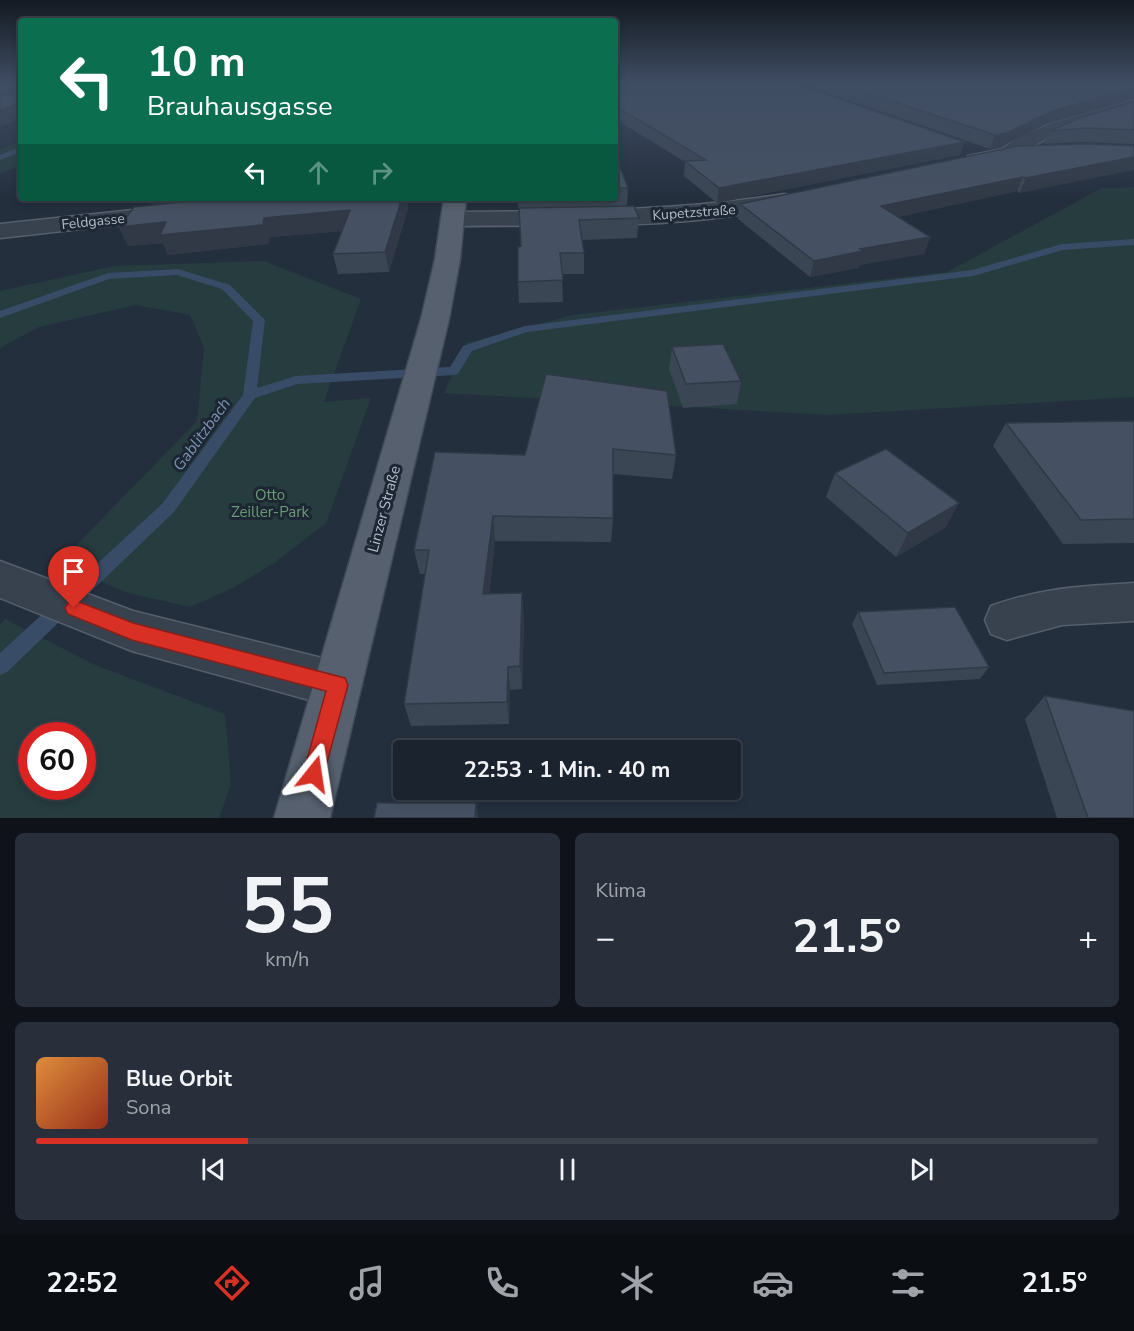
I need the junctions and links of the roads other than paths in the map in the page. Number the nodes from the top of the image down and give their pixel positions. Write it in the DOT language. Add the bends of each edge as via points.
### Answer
graph roads {
  1 [pos="1075,122"];
  2 [pos="1049,152"];
  3 [pos="998,155"];
  4 [pos="961,157"];
  5 [pos="806,195"];
  6 [pos="454,208"];
  7 [pos="188,211"];
  8 [pos="0,231"];
  9 [pos="8,582"];
  10 [pos="1134,602"];
  11 [pos="1008,620"];
  12 [pos="338,685"];
  13 [pos="302,818"];
  1 -- 3 [label="street"];
  2 -- 3 [label="street"];
  3 -- 4 [label="street"];
  5 -- 6 [label="street, Kupetzstraße" via="737,210 688,215"];
  6 -- 12 [label="main road, Linzer Straße" via="434,326"];
  7 -- 8 [label="street, Feldgasse"];
  9 -- 12 [label="street" via="132,631"];
  10 -- 11 [label="street" via="1062,606"];
  12 -- 13 [label="main road, Linzer Straße"];
}
